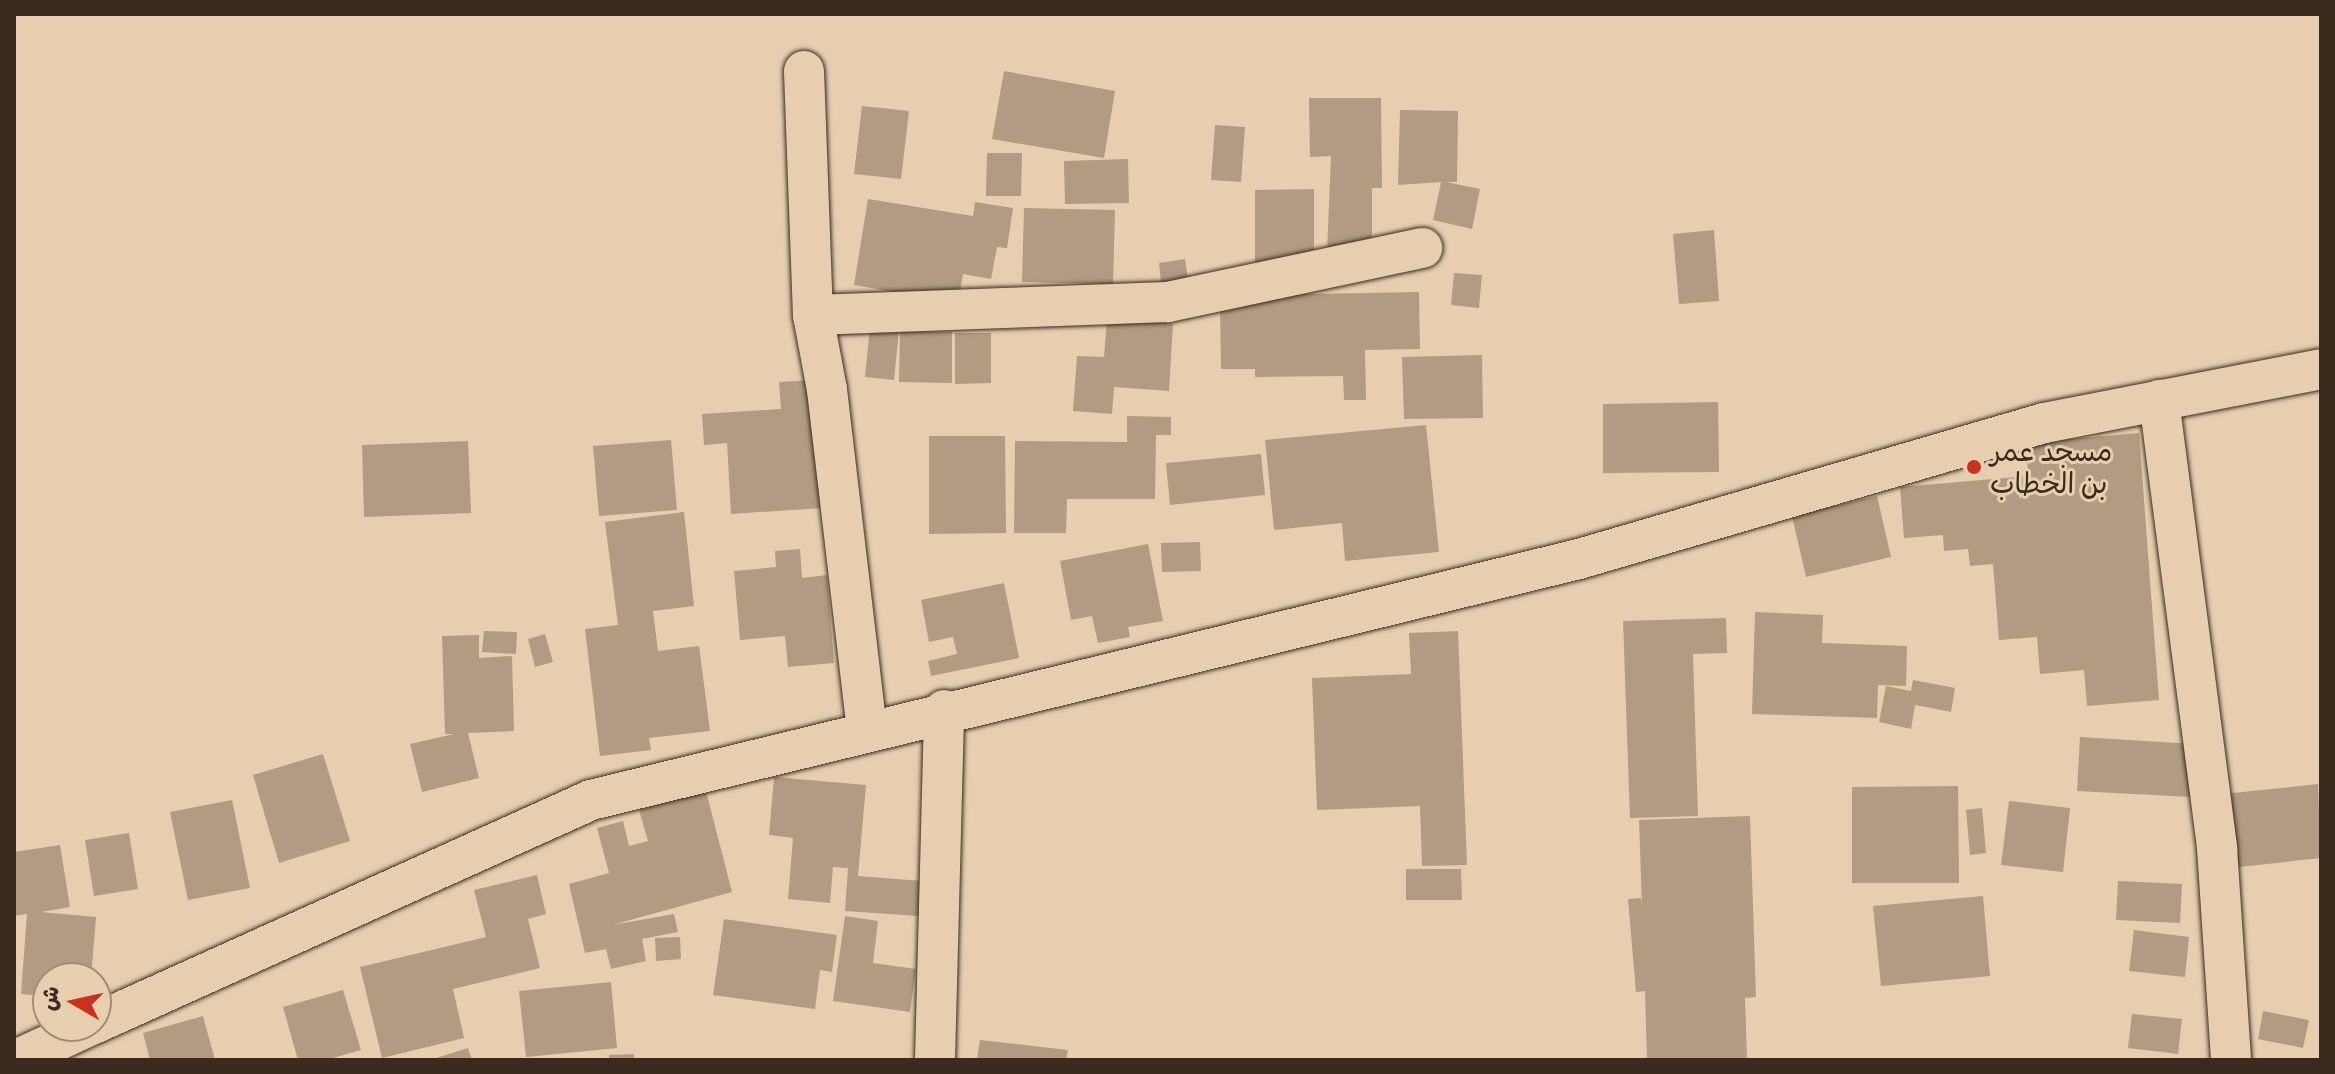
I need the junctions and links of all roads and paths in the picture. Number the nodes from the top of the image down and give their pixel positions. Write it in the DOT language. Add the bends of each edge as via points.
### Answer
graph roads {
  1 [pos="804,71"];
  2 [pos="1422,248"];
  3 [pos="813,315"];
  4 [pos="2321,369"];
  5 [pos="2159,400"];
  6 [pos="944,710"];
  7 [pos="867,731"];
  8 [pos="112,1016"];
  9 [pos="55,1042"];
  10 [pos="16,1060"];
  11 [pos="935,1060"];
  12 [pos="2231,1060"];
  1 -- 3 [label="street"];
  2 -- 3 [label="street" via="1168,302"];
  3 -- 7 [label="street" via="827,390"];
  4 -- 5 [label="street"];
  5 -- 6 [label="street" via="2044,423 1579,559"];
  5 -- 12 [label="street" via="2217,848"];
  6 -- 7 [label="street"];
  6 -- 11 [label="street"];
  7 -- 8 [label="street" via="591,800"];
  9 -- 10 [label="street"];
}
